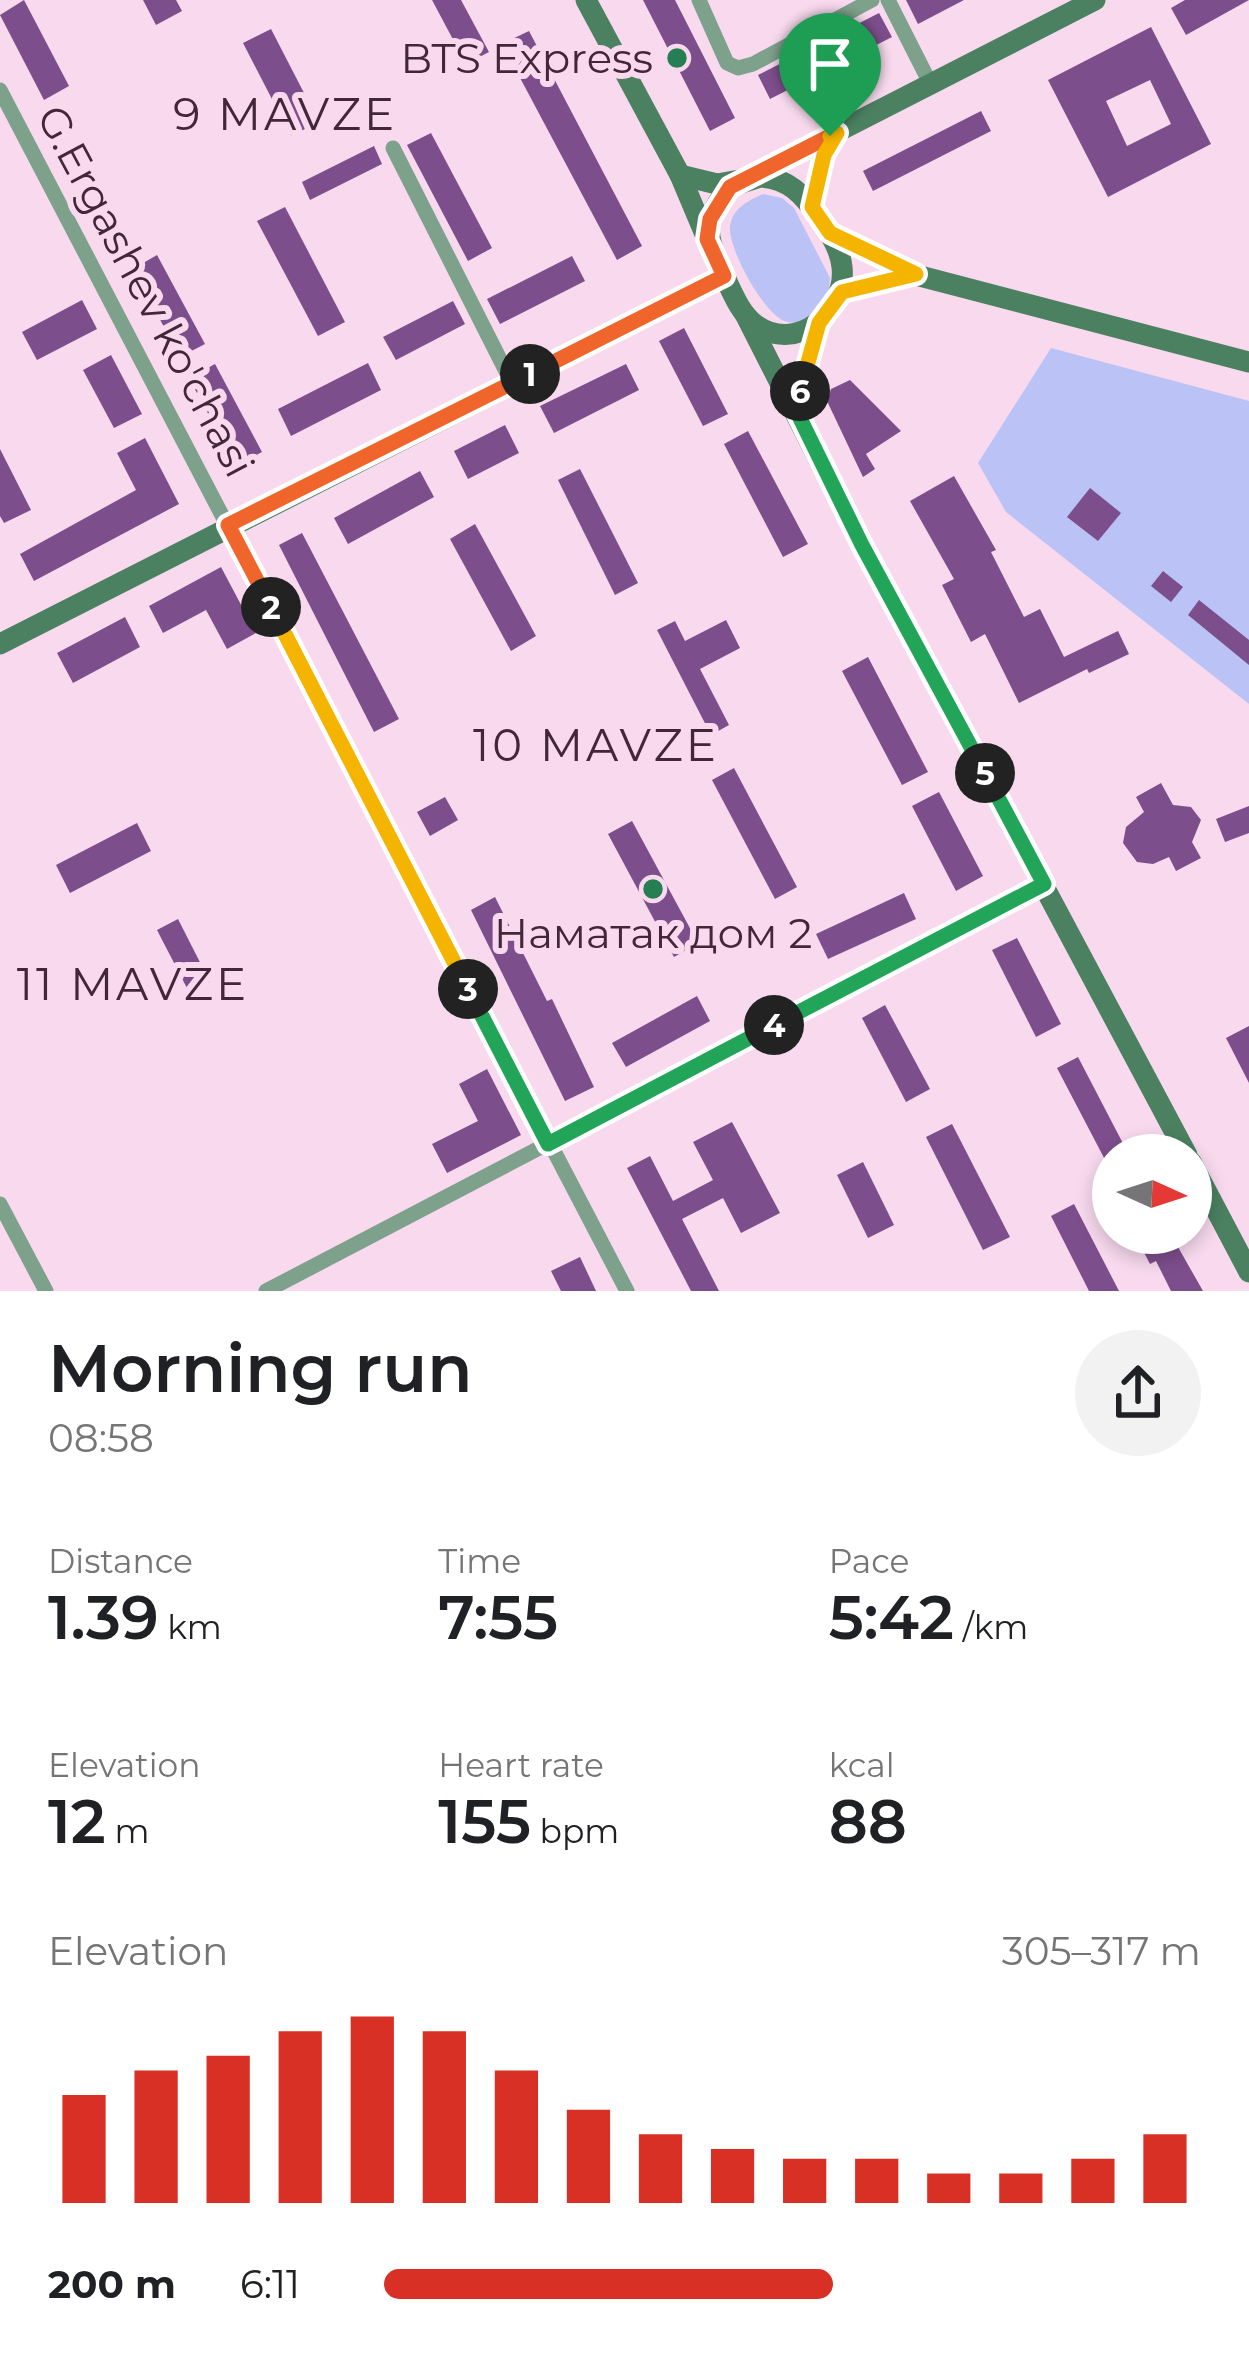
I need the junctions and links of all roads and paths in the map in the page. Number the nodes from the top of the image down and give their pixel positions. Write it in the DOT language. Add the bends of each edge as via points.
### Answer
graph roads {
  1 [pos="586,0"];
  2 [pos="699,0"];
  3 [pos="872,0"];
  4 [pos="888,0"];
  5 [pos="1095,0"];
  6 [pos="932,85"];
  7 [pos="0,90"];
  8 [pos="837,133"];
  9 [pos="393,148"];
  10 [pos="680,176"];
  11 [pos="745,179"];
  12 [pos="812,207"];
  13 [pos="830,233"];
  14 [pos="707,239"];
  15 [pos="916,274"];
  16 [pos="724,276"];
  17 [pos="842,292"];
  18 [pos="746,316"];
  19 [pos="819,323"];
  20 [pos="1249,362"];
  21 [pos="512,383"];
  22 [pos="795,408"];
  23 [pos="228,525"];
  24 [pos="0,644"];
  25 [pos="1044,884"];
  26 [pos="1176,1134"];
  27 [pos="548,1144"];
  28 [pos="1212,1202"];
  29 [pos="0,1204"];
  30 [pos="1249,1272"];
  31 [pos="46,1291"];
  32 [pos="266,1291"];
  33 [pos="627,1291"];
  1 -- 10 [label="main road"];
  2 -- 3 [label="street" via="727,63 738,68"];
  4 -- 6 [label="street"];
  5 -- 6 [label="main road"];
  6 -- 8 [label="main road"];
  7 -- 23 [label="street, G.Ergashev ko'chasi"];
  8 -- 11 [label="main road"];
  8 -- 12 [label="main road"];
  9 -- 21 [label="street"];
  10 -- 11 [label="main road" via="717,184"];
  10 -- 14 [label="main road"];
  11 -- 12 [label="main road" via="785,182"];
  11 -- 14 [label="main road" via="720,198"];
  12 -- 13 [label="main road"];
  13 -- 15 [label="main road"];
  13 -- 17 [label="main road"];
  14 -- 16 [label="main road"];
  15 -- 17 [label="main road"];
  15 -- 20 [label="main road"];
  16 -- 18 [label="main road"];
  16 -- 21 [label="main road"];
  17 -- 19 [label="main road"];
  18 -- 19 [label="main road" via="771,333"];
  18 -- 22 [label="main road"];
  19 -- 22 [label="main road"];
  21 -- 23 [label="main road"];
  22 -- 25 [label="main road"];
  23 -- 24 [label="main road"];
  23 -- 27 [label="street, G.Ergashev ko'chasi"];
  25 -- 26 [label="main road"];
  25 -- 27 [label="street"];
  27 -- 32 [label="street"];
  27 -- 33 [label="street, G.Ergashev ko'chasi"];
  28 -- 30 [label="main road"];
  29 -- 31 [label="street"];
}
